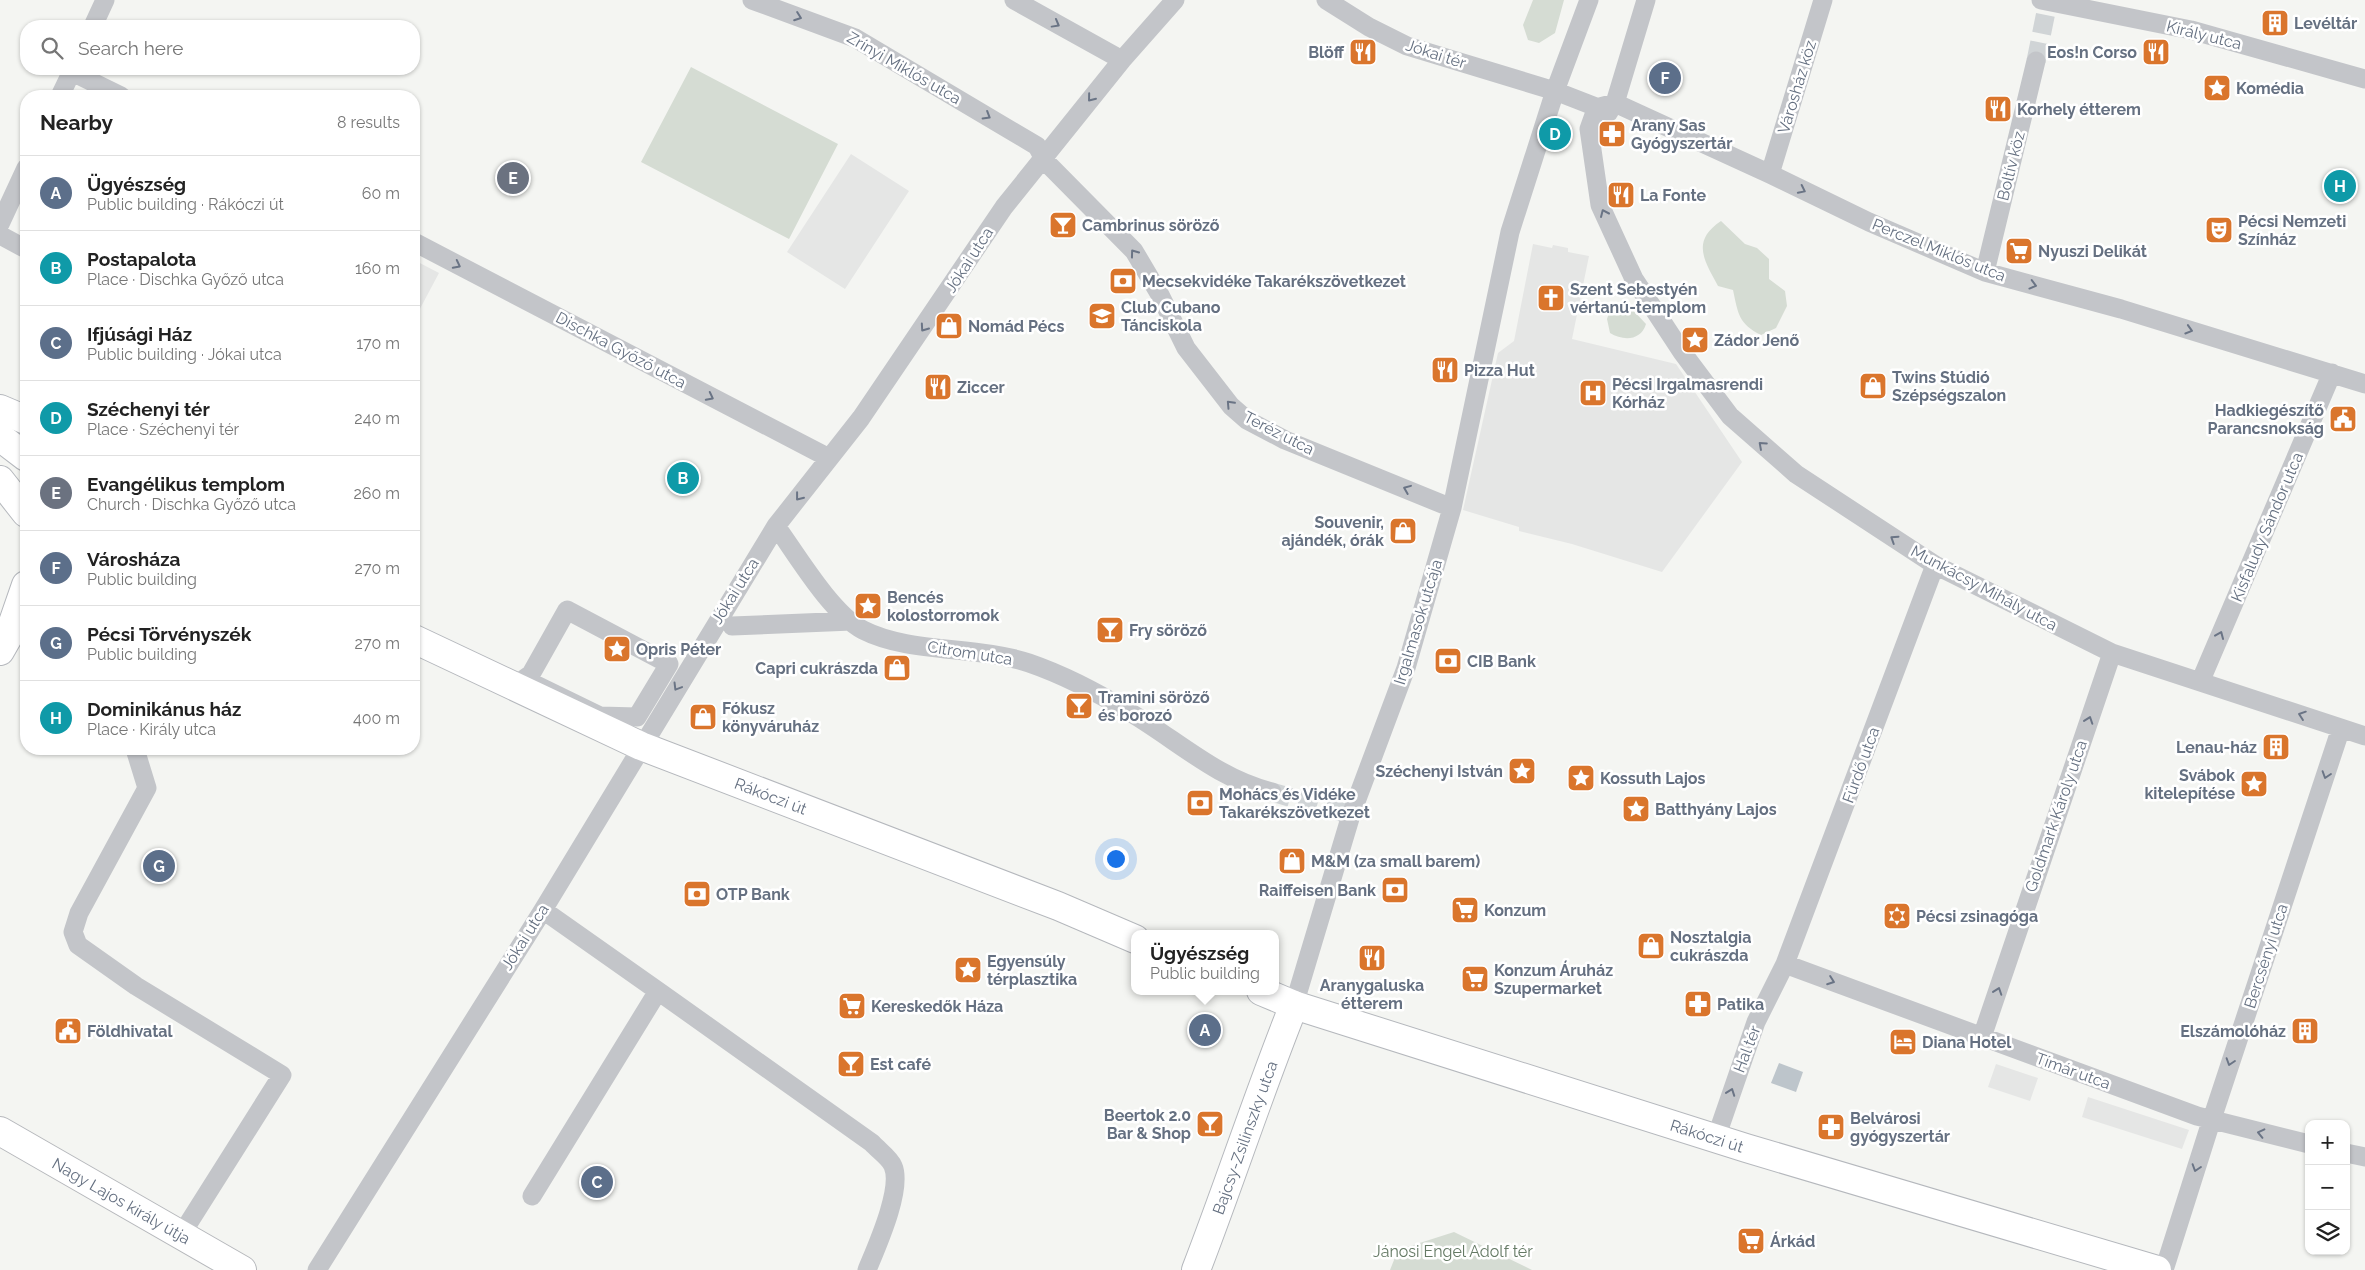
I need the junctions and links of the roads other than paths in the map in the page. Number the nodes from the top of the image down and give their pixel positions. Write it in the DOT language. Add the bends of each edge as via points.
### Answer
graph roads {
  1 [pos="105,0"];
  2 [pos="752,0"];
  3 [pos="1014,0"];
  4 [pos="1175,0"];
  5 [pos="1326,0"];
  6 [pos="1589,0"];
  7 [pos="1646,0"];
  8 [pos="1823,0"];
  9 [pos="2042,0"];
  10 [pos="96,20"];
  11 [pos="1122,60"];
  12 [pos="2036,61"];
  13 [pos="70,75"];
  14 [pos="82,75"];
  15 [pos="2365,79"];
  16 [pos="63,90"];
  17 [pos="110,90"];
  18 [pos="1555,91"];
  19 [pos="1609,108"];
  20 [pos="1042,158"];
  21 [pos="1770,174"];
  22 [pos="20,181"];
  23 [pos="0,224"];
  24 [pos="0,235"];
  25 [pos="420,245"];
  26 [pos="20,247"];
  27 [pos="1985,272"];
  28 [pos="2332,373"];
  29 [pos="2365,384"];
  30 [pos="0,409"];
  31 [pos="20,417"];
  32 [pos="0,437"];
  33 [pos="20,452"];
  34 [pos="829,458"];
  35 [pos="0,480"];
  36 [pos="20,505"];
  37 [pos="1452,508"];
  38 [pos="776,526"];
  39 [pos="1935,565"];
  40 [pos="20,607"];
  41 [pos="852,621"];
  42 [pos="20,626"];
  43 [pos="732,626"];
  44 [pos="11,640"];
  45 [pos="420,642"];
  46 [pos="2112,653"];
  47 [pos="524,679"];
  48 [pos="2201,680"];
  49 [pos="2341,728"];
  50 [pos="2365,736"];
  51 [pos="641,746"];
  52 [pos="138,755"];
  53 [pos="1272,792"];
  54 [pos="542,910"];
  55 [pos="1131,937"];
  56 [pos="1786,964"];
  57 [pos="658,991"];
  58 [pos="1270,995"];
  59 [pos="1294,1005"];
  60 [pos="1982,1037"];
  61 [pos="2211,1121"];
  62 [pos="0,1131"];
  63 [pos="1716,1138"];
  64 [pos="2305,1143"];
  65 [pos="2350,1154"];
  66 [pos="2365,1157"];
  67 [pos="532,1196"];
  68 [pos="181,1235"];
  69 [pos="242,1270"];
  70 [pos="317,1270"];
  71 [pos="867,1270"];
  72 [pos="1196,1270"];
  73 [pos="2157,1270"];
  74 [pos="2164,1270"];
  1 -- 10 [label="street"];
  2 -- 20 [label="street, Zrínyi Miklós utca, one-way" via="855,38 1037,146"];
  3 -- 11 [label="street, one-way"];
  4 -- 11 [label="street, Jókai utca"];
  5 -- 18 [label="street, Jókai tér" via="1406,46"];
  6 -- 18 [label="street, Irgalmasok utcája"];
  7 -- 19 [label="street, Munkácsy Mihály utca"];
  8 -- 21 [label="street, Városház köz"];
  9 -- 15 [label="street, Király utca" via="2191,30"];
  11 -- 20 [label="street, Jókai utca, one-way"];
  12 -- 27 [label="street, Boltív köz"];
  13 -- 16 [label="street"];
  14 -- 17 [label="street"];
  18 -- 19 [label="street, Jókai tér"];
  18 -- 37 [label="street, Irgalmasok utcája" via="1510,232"];
  19 -- 21 [label="street, Perczel Miklós utca"];
  39 -- 19 [label="street, Munkácsy Mihály utca, one-way" via="1796,474 1730,416 1682,352 1634,279 1600,205 1589,129 1594,115"];
  20 -- 34 [label="street, Jókai utca, one-way" via="1004,207 862,418"];
  37 -- 20 [label="street, Teréz utca, one-way" via="1285,440 1247,420 1231,406 1186,348 1134,251"];
  21 -- 27 [label="street, Perczel Miklós utca, one-way" via="1869,222"];
  22 -- 23 [label="street"];
  24 -- 26 [label="street"];
  25 -- 34 [label="street, Dischka Győző utca, one-way"];
  27 -- 28 [label="street, Perczel Miklós utca, one-way" via="2122,309"];
  28 -- 29 [label="street, Perczel Miklós utca"];
  48 -- 28 [label="street, Kisfaludy Sándor utca, one-way"];
  30 -- 31 [label="street"];
  32 -- 33 [label="street"];
  34 -- 38 [label="street, Jókai utca, one-way"];
  35 -- 36 [label="street"];
  37 -- 59 [label="street, Irgalmasok utcája" via="1406,668 1350,815"];
  38 -- 41 [label="street, Citrom utca" via="813,580"];
  38 -- 51 [label="street, Jókai utca, one-way"];
  39 -- 46 [label="street, Munkácsy Mihály utca"];
  39 -- 56 [label="street, Fürdő utca"];
  40 -- 44 [label="street"];
  41 -- 43 [label="street"];
  41 -- 53 [label="street, Citrom utca" via="861,629 897,643 991,654 1029,664 1131,713 1207,765 1241,782"];
  42 -- 44 [label="street"];
  45 -- 51 [label="street, Rákóczi út"];
  46 -- 48 [label="street, Munkácsy Mihály utca"];
  60 -- 46 [label="street, Goldmark Károly utca, one-way"];
  47 -- 47 [label="street" via="600,716 636,716 670,664 568,610 531,674"];
  49 -- 48 [label="street, Munkácsy Mihály utca, one-way"];
  49 -- 50 [label="street, Munkácsy Mihály utca"];
  49 -- 61 [label="street, Bercsényi utca, one-way"];
  51 -- 54 [label="street, Jókai utca"];
  51 -- 55 [label="street, Rákóczi út" via="1058,906"];
  52 -- 68 [label="street" via="147,788 79,913 73,932 78,945 136,986 282,1075"];
  54 -- 57 [label="street"];
  54 -- 70 [label="street, Jókai utca"];
  56 -- 60 [label="street, Tímár utca, one-way"];
  63 -- 56 [label="street, Hal tér, one-way" via="1756,1022"];
  57 -- 67 [label="street"];
  57 -- 71 [label="street" via="872,1144 893,1166 895,1190"];
  58 -- 59 [label="street, Rákóczi út"];
  59 -- 63 [label="street, Rákóczi út"];
  59 -- 72 [label="street, Bajcsy-Zsilinszky utca" via="1262,1084"];
  60 -- 61 [label="street, Tímár utca"];
  64 -- 61 [label="street, Tímár utca, one-way"];
  61 -- 74 [label="street, Bercsényi utca, one-way"];
  62 -- 68 [label="street, Nagy Lajos király útja"];
  63 -- 73 [label="street, Rákóczi út"];
  65 -- 66 [label="street"];
  68 -- 69 [label="street, Nagy Lajos király útja"];
}
